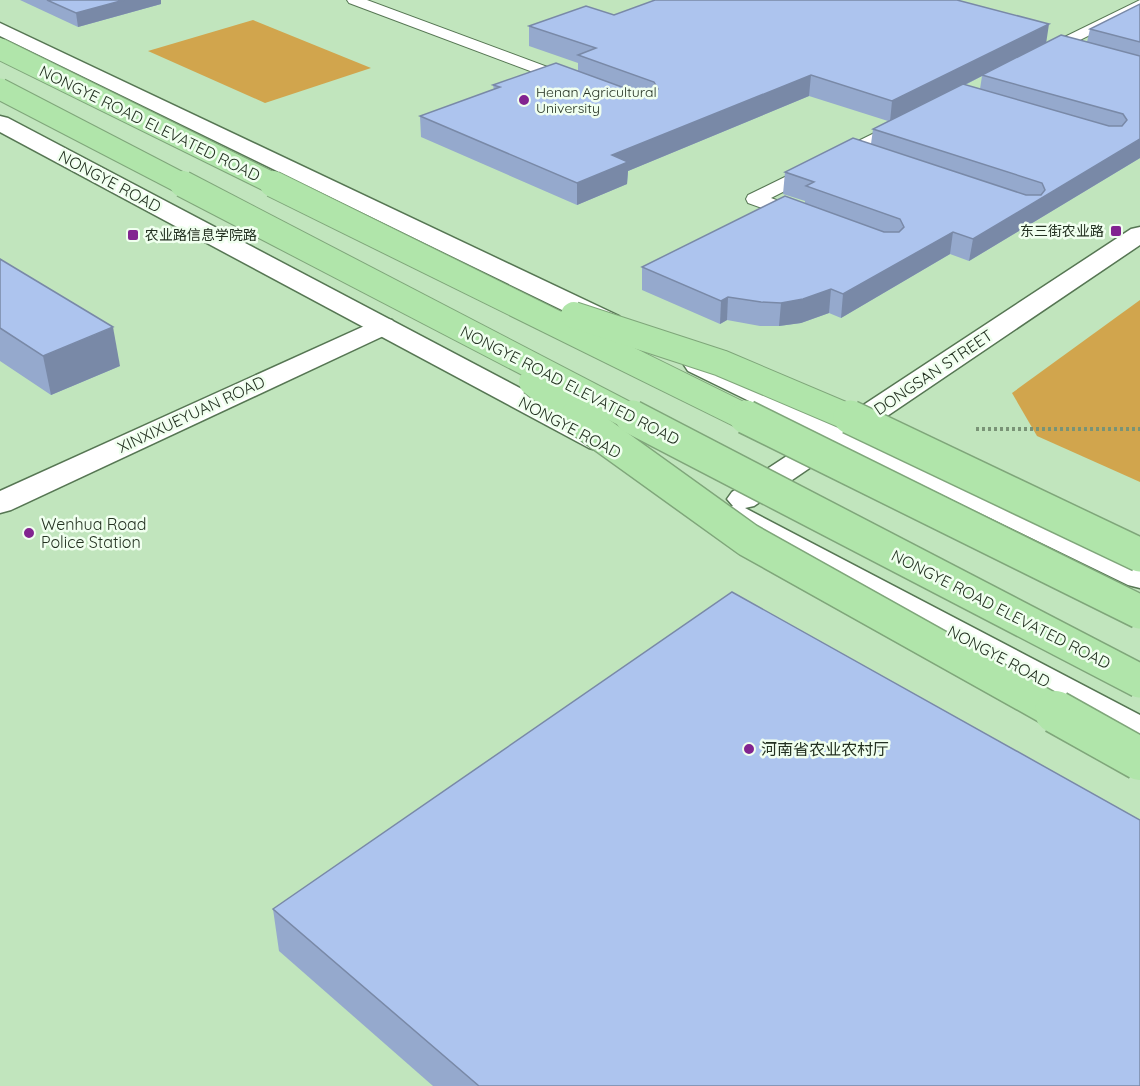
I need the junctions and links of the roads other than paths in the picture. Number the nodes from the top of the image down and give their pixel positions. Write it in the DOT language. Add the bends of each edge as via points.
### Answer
graph roads {
  1 [pos="354,0"];
  2 [pos="1140,4"];
  3 [pos="0,29"];
  4 [pos="1055,47"];
  5 [pos="0,50"];
  6 [pos="1076,53"];
  7 [pos="1026,62"];
  8 [pos="582,85"];
  9 [pos="0,89"];
  10 [pos="919,116"];
  11 [pos="0,123"];
  12 [pos="850,151"];
  13 [pos="873,159"];
  14 [pos="822,224"];
  15 [pos="1140,234"];
  16 [pos="482,287"];
  17 [pos="382,326"];
  18 [pos="464,330"];
  19 [pos="841,434"];
  20 [pos="0,503"];
  21 [pos="726,510"];
  22 [pos="1140,555"];
  23 [pos="1140,578"];
  24 [pos="1140,612"];
  25 [pos="1140,681"];
  26 [pos="1140,731"];
  27 [pos="1140,759"];
  1 -- 8 [label="lane"];
  2 -- 4 [label="lane"];
  3 -- 19 [label="street"];
  4 -- 6 [label="lane"];
  4 -- 7 [label="lane"];
  5 -- 16 [label="highway, NONGYE ROAD ELEVATED ROAD, bridge"];
  9 -- 18 [label="highway, NONGYE ROAD ELEVATED ROAD, bridge"];
  10 -- 12 [label="lane"];
  11 -- 17 [label="street, NONGYE ROAD"];
  12 -- 13 [label="lane"];
  12 -- 14 [label="lane" via="755,199"];
  15 -- 19 [label="street, DONGSAN STREET"];
  16 -- 22 [label="highway, bridge" via="670,344 742,371 875,429"];
  16 -- 24 [label="highway, NONGYE ROAD ELEVATED ROAD, bridge"];
  17 -- 20 [label="street, XINXIXUEYUAN ROAD"];
  17 -- 21 [label="street, NONGYE ROAD"];
  18 -- 25 [label="highway, NONGYE ROAD ELEVATED ROAD, bridge"];
  18 -- 27 [label="highway, bridge" via="594,430 748,540"];
  19 -- 21 [label="street, DONGSAN STREET"];
  19 -- 23 [label="street"];
  21 -- 26 [label="street, NONGYE ROAD"];
}
